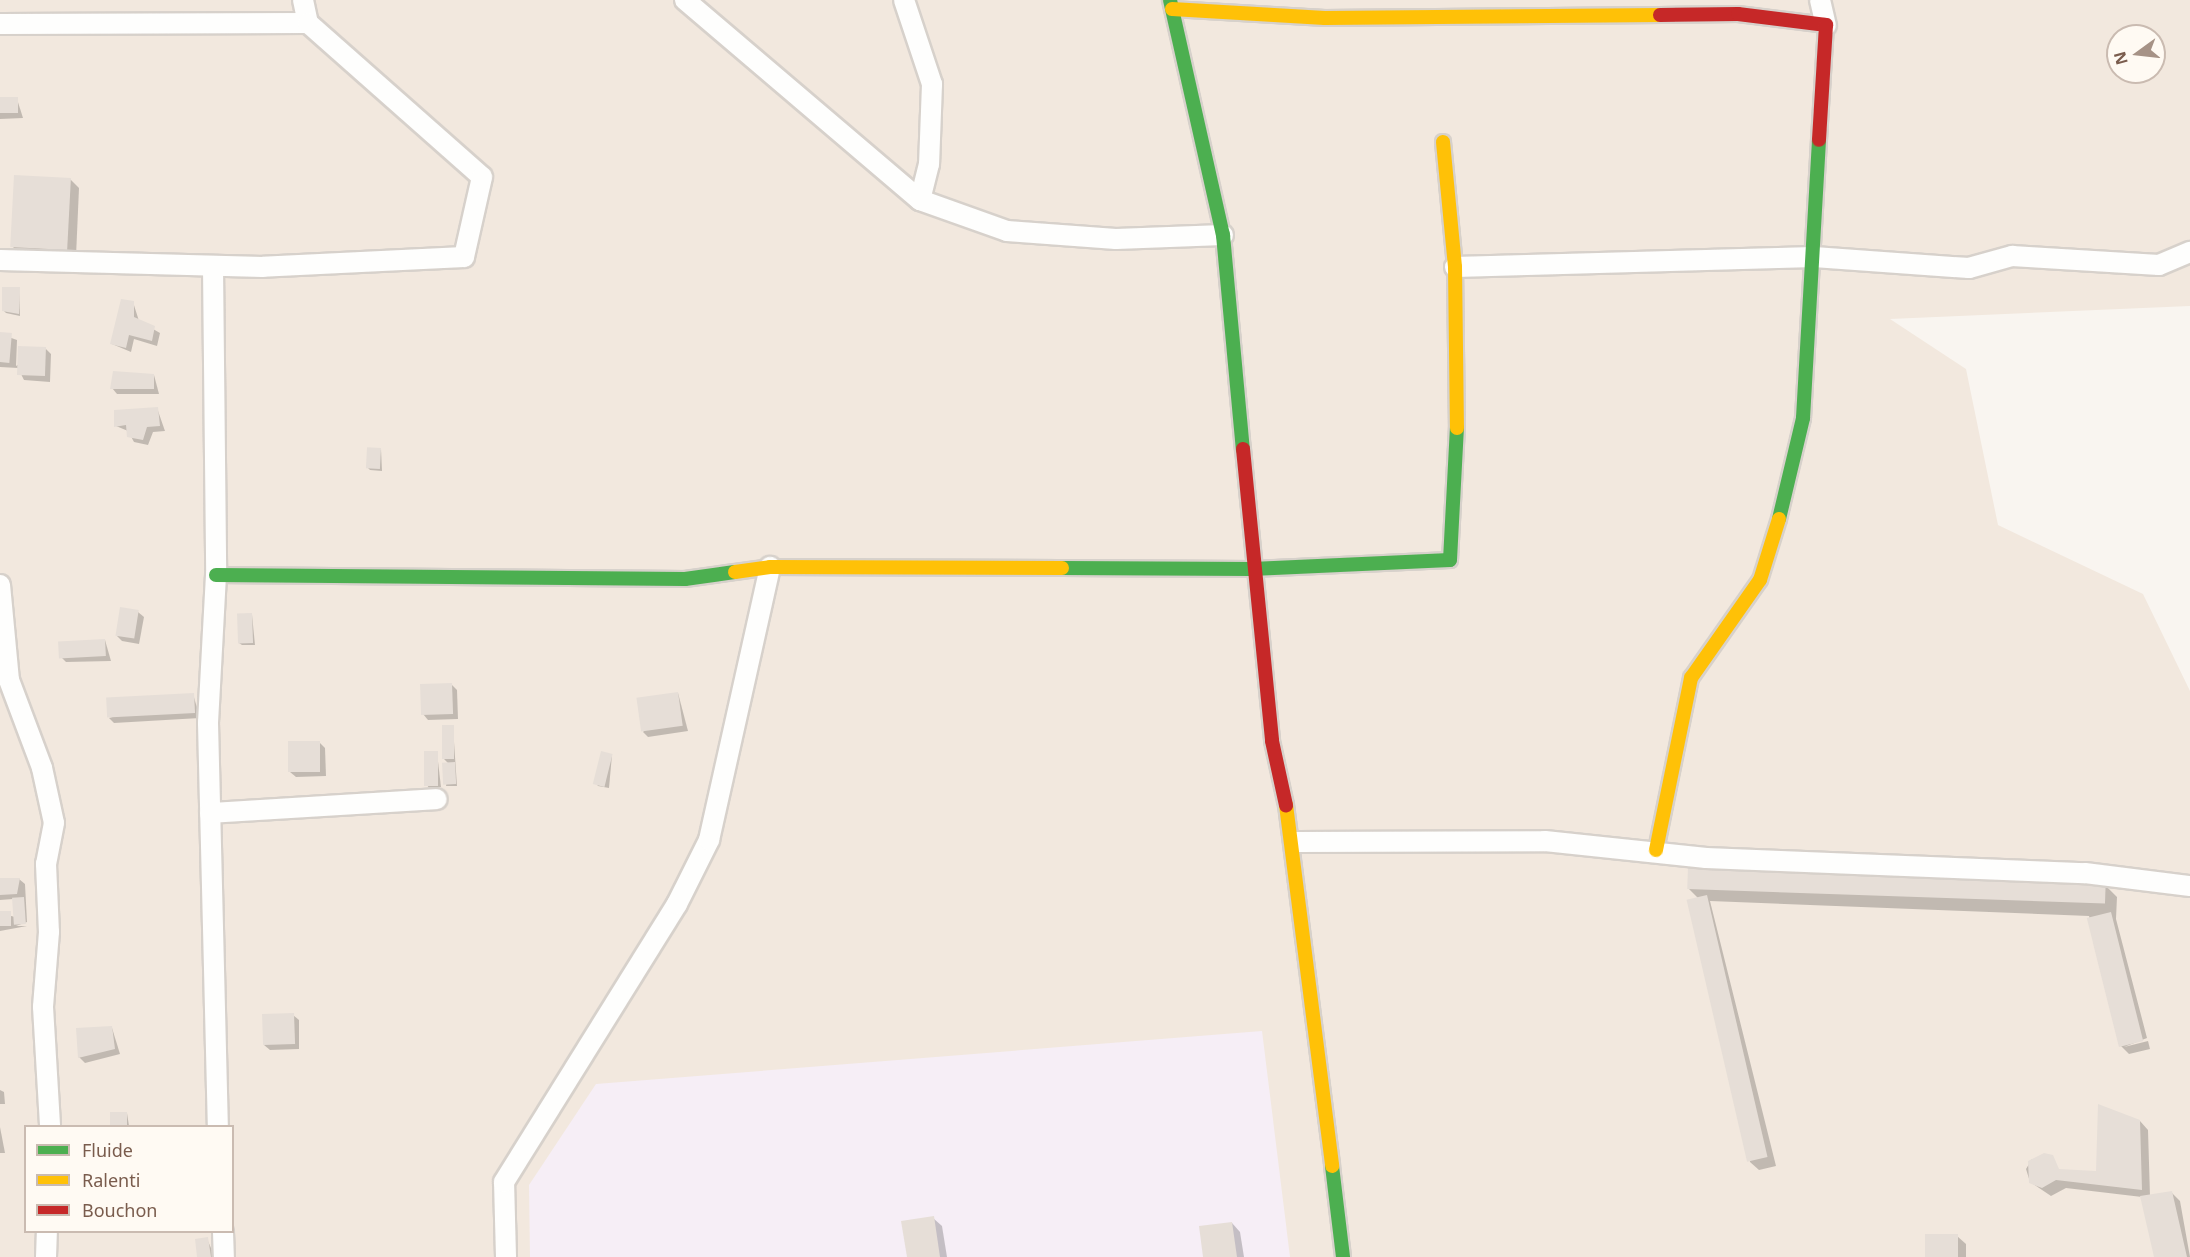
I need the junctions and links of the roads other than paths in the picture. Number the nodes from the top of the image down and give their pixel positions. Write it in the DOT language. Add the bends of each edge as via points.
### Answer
graph roads {
  1 [pos="303,0"];
  2 [pos="685,0"];
  3 [pos="904,0"];
  4 [pos="1820,0"];
  5 [pos="1171,4"];
  6 [pos="308,23"];
  7 [pos="0,24"];
  8 [pos="1826,26"];
  9 [pos="1443,142"];
  10 [pos="920,200"];
  11 [pos="1223,235"];
  12 [pos="2190,252"];
  13 [pos="1814,257"];
  14 [pos="0,260"];
  15 [pos="213,267"];
  16 [pos="1455,267"];
  17 [pos="770,567"];
  18 [pos="1252,569"];
  19 [pos="216,575"];
  20 [pos="0,585"];
  21 [pos="437,799"];
  22 [pos="210,813"];
  23 [pos="1295,842"];
  24 [pos="1656,850"];
  25 [pos="2190,886"];
  26 [pos="51,1125"];
  27 [pos="218,1125"];
  28 [pos="47,1233"];
  29 [pos="223,1233"];
  30 [pos="46,1257"];
  31 [pos="224,1257"];
  32 [pos="506,1257"];
  33 [pos="1343,1257"];
  1 -- 6 [label="street"];
  2 -- 10 [label="street"];
  3 -- 10 [label="street" via="932,84 929,164"];
  4 -- 8 [label="street"];
  5 -- 8 [label="street" via="1325,18 1738,14"];
  5 -- 11 [label="street"];
  6 -- 7 [label="street"];
  6 -- 15 [label="street" via="482,177 464,257"];
  8 -- 13 [label="street"];
  9 -- 16 [label="street"];
  10 -- 11 [label="street" via="1007,231 1116,239"];
  11 -- 18 [label="street"];
  12 -- 13 [label="street" via="2159,265 2012,256 1969,268"];
  13 -- 16 [label="street"];
  13 -- 24 [label="street" via="1803,418 1788,491 1760,580 1691,678"];
  14 -- 15 [label="street"];
  15 -- 19 [label="street"];
  16 -- 18 [label="street" via="1458,464 1450,560"];
  17 -- 18 [label="street"];
  17 -- 19 [label="street" via="685,579"];
  17 -- 32 [label="street" via="709,840 677,903 504,1182"];
  18 -- 23 [label="street" via="1272,741"];
  19 -- 22 [label="street" via="208,723"];
  20 -- 26 [label="street" via="9,680 42,768 54,823 46,864 49,932 43,1007"];
  21 -- 22 [label="street"];
  22 -- 27 [label="street"];
  23 -- 24 [label="street" via="1545,841"];
  23 -- 33 [label="street"];
  24 -- 25 [label="street" via="1706,858 2085,873"];
  28 -- 30 [label="street"];
  29 -- 31 [label="street"];
}
